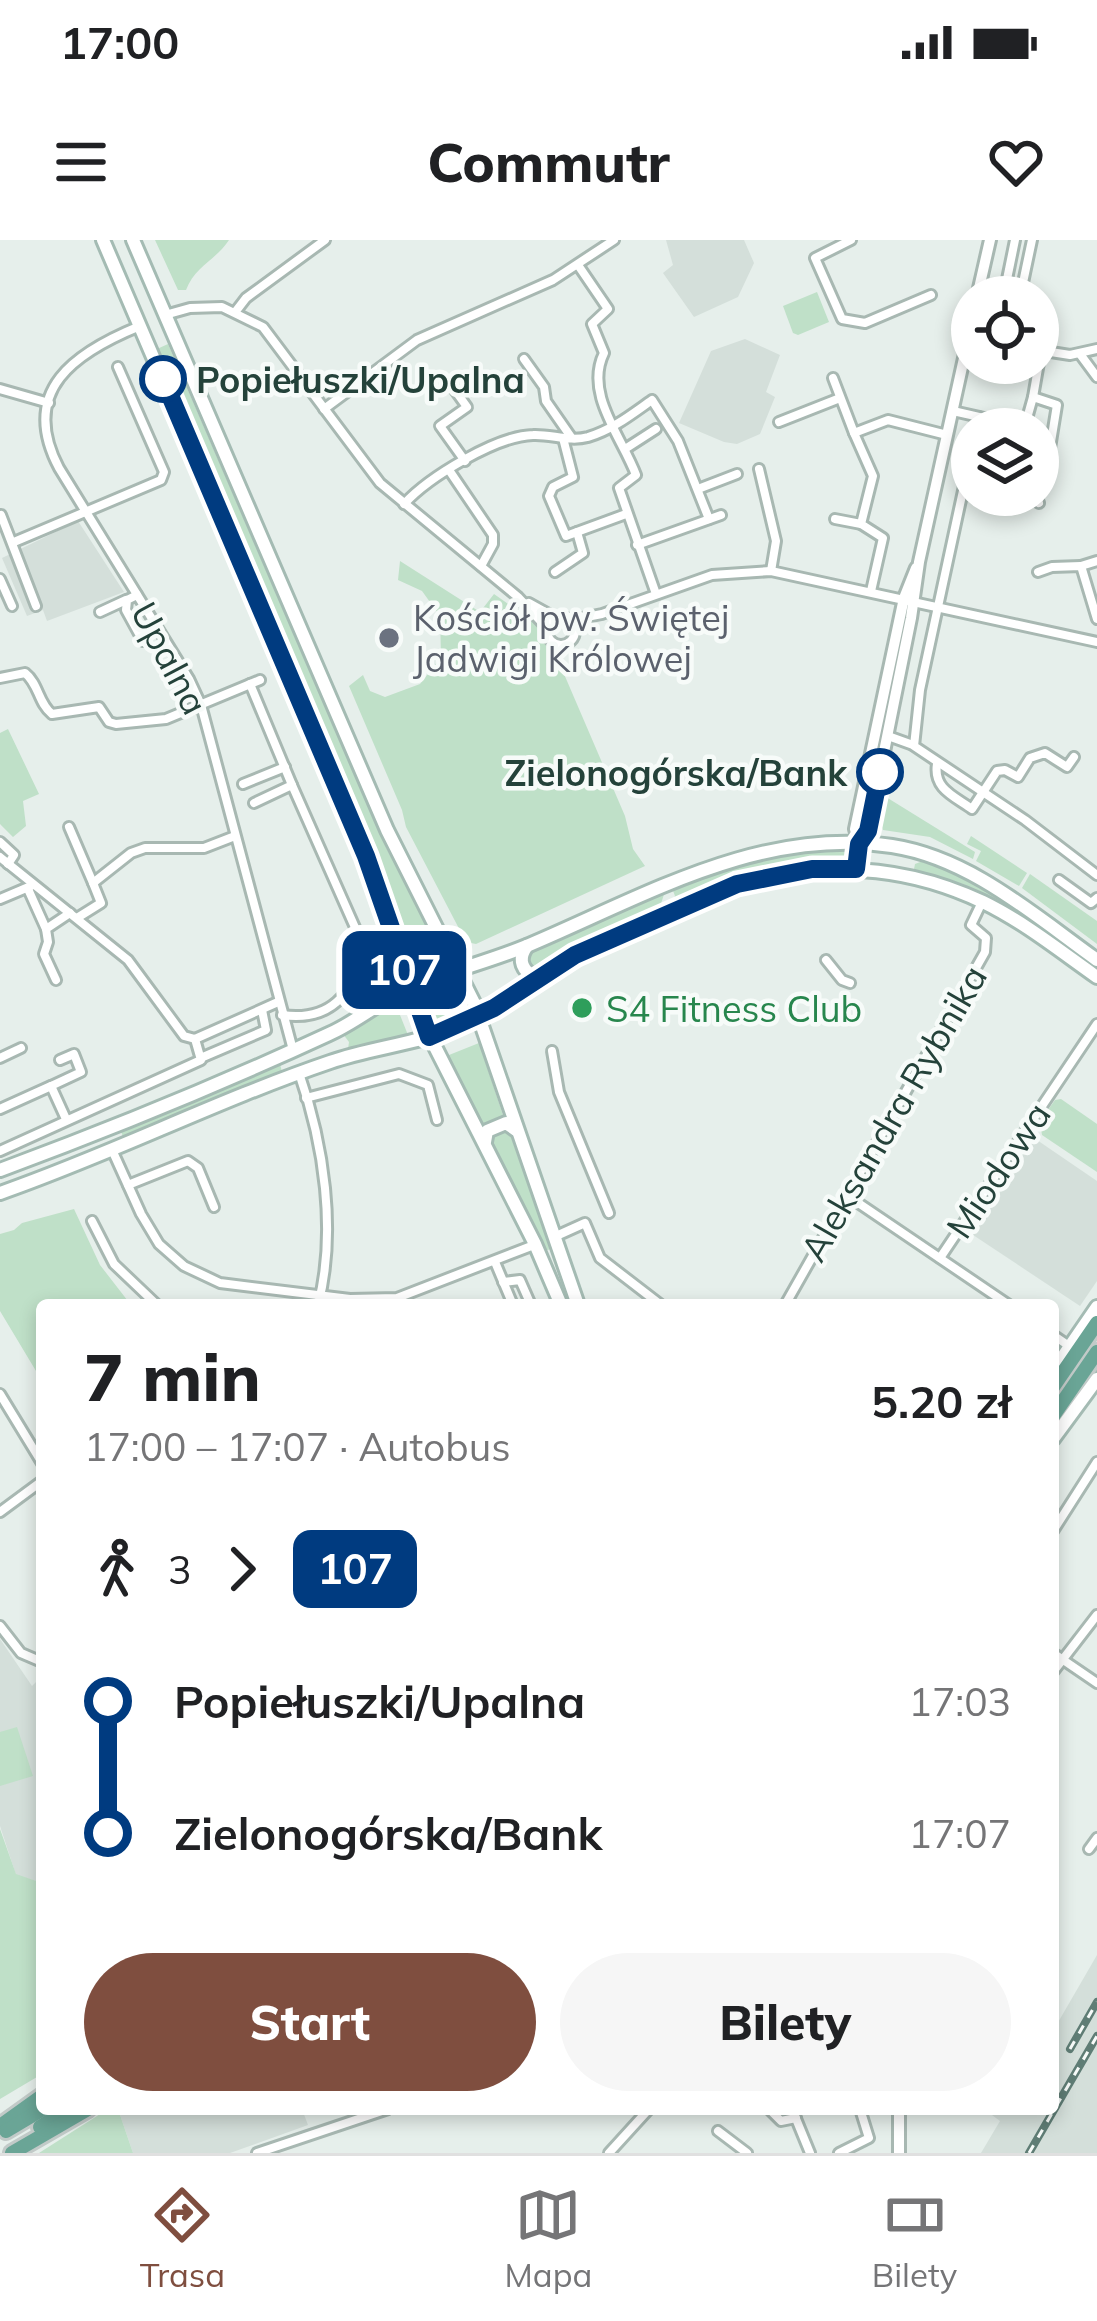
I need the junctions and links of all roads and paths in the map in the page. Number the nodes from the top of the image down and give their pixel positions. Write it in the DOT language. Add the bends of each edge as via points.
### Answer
graph roads {
  1 [pos="104,240"];
  2 [pos="133,240"];
  3 [pos="326,240"];
  4 [pos="614,240"];
  5 [pos="851,240"];
  6 [pos="989,240"];
  7 [pos="1015,240"];
  8 [pos="1032,240"];
  9 [pos="578,265"];
  10 [pos="981,276"];
  11 [pos="1008,276"];
  12 [pos="1025,276"];
  13 [pos="931,296"];
  14 [pos="236,311"];
  15 [pos="165,315"];
  16 [pos="140,326"];
  17 [pos="1097,350"];
  18 [pos="1059,352"];
  19 [pos="1080,354"];
  20 [pos="524,359"];
  21 [pos="118,367"];
  22 [pos="1097,377"];
  23 [pos="833,378"];
  24 [pos="1035,384"];
  25 [pos="452,386"];
  26 [pos="0,389"];
  27 [pos="840,398"];
  28 [pos="1033,398"];
  29 [pos="49,403"];
  30 [pos="1030,408"];
  31 [pos="1058,408"];
  32 [pos="325,409"];
  33 [pos="951,419"];
  34 [pos="779,422"];
  35 [pos="685,425"];
  36 [pos="616,426"];
  37 [pos="656,429"];
  38 [pos="854,433"];
  39 [pos="676,435"];
  40 [pos="947,435"];
  41 [pos="568,438"];
  42 [pos="625,449"];
  43 [pos="465,461"];
  44 [pos="759,469"];
  45 [pos="449,470"];
  46 [pos="737,474"];
  47 [pos="698,489"];
  48 [pos="404,504"];
  49 [pos="86,512"];
  50 [pos="626,514"];
  51 [pos="1,515"];
  52 [pos="721,515"];
  53 [pos="958,516"];
  54 [pos="709,519"];
  55 [pos="835,519"];
  56 [pos="861,524"];
  57 [pos="577,532"];
  58 [pos="13,542"];
  59 [pos="637,545"];
  60 [pos="0,546"];
  61 [pos="1097,561"];
  62 [pos="481,566"];
  63 [pos="1082,566"];
  64 [pos="772,571"];
  65 [pos="555,572"];
  66 [pos="1038,572"];
  67 [pos="0,579"];
  68 [pos="871,591"];
  69 [pos="656,594"];
  70 [pos="132,597"];
  71 [pos="518,597"];
  72 [pos="909,599"];
  73 [pos="11,606"];
  74 [pos="36,606"];
  75 [pos="939,607"];
  76 [pos="100,613"];
  77 [pos="602,614"];
  78 [pos="556,617"];
  79 [pos="1097,619"];
  80 [pos="571,620"];
  81 [pos="547,628"];
  82 [pos="1097,628"];
  83 [pos="575,633"];
  84 [pos="143,640"];
  85 [pos="1095,641"];
  86 [pos="0,678"];
  87 [pos="260,680"];
  88 [pos="250,685"];
  89 [pos="201,705"];
  90 [pos="888,736"];
  91 [pos="914,746"];
  92 [pos="1074,757"];
  93 [pos="937,764"];
  94 [pos="284,766"];
  95 [pos="243,784"];
  96 [pos="292,785"];
  97 [pos="982,793"];
  98 [pos="254,803"];
  99 [pos="69,827"];
  100 [pos="235,836"];
  101 [pos="0,842"];
  102 [pos="859,844"];
  103 [pos="919,852"];
  104 [pos="0,857"];
  105 [pos="1073,860"];
  106 [pos="8,864"];
  107 [pos="856,869"];
  108 [pos="1097,875"];
  109 [pos="909,879"];
  110 [pos="93,883"];
  111 [pos="31,886"];
  112 [pos="1097,898"];
  113 [pos="0,899"];
  114 [pos="982,902"];
  115 [pos="74,915"];
  116 [pos="46,929"];
  117 [pos="527,946"];
  118 [pos="826,960"];
  119 [pos="1097,960"];
  120 [pos="458,970"];
  121 [pos="543,975"];
  122 [pos="1097,977"];
  123 [pos="56,980"];
  124 [pos="850,983"];
  125 [pos="410,988"];
  126 [pos="278,1002"];
  127 [pos="262,1010"];
  128 [pos="282,1015"];
  129 [pos="478,1017"];
  130 [pos="1097,1024"];
  131 [pos="332,1033"];
  132 [pos="429,1037"];
  133 [pos="195,1039"];
  134 [pos="21,1048"];
  135 [pos="293,1049"];
  136 [pos="552,1052"];
  137 [pos="203,1057"];
  138 [pos="0,1058"];
  139 [pos="341,1059"];
  140 [pos="59,1060"];
  141 [pos="299,1073"];
  142 [pos="51,1087"];
  143 [pos="306,1098"];
  144 [pos="0,1109"];
  145 [pos="66,1119"];
  146 [pos="437,1120"];
  147 [pos="517,1131"];
  148 [pos="102,1132"];
  149 [pos="485,1144"];
  150 [pos="0,1150"];
  151 [pos="113,1152"];
  152 [pos="0,1170"];
  153 [pos="128,1185"];
  154 [pos="2,1189"];
  155 [pos="848,1196"];
  156 [pos="214,1207"];
  157 [pos="609,1213"];
  158 [pos="92,1221"];
  159 [pos="552,1238"];
  160 [pos="535,1244"];
  161 [pos="940,1258"];
  162 [pos="495,1262"];
  163 [pos="503,1282"];
  164 [pos="151,1299"];
  165 [pos="313,1299"];
  166 [pos="319,1299"];
  167 [pos="374,1299"];
  168 [pos="510,1299"];
  169 [pos="528,1299"];
  170 [pos="567,1299"];
  171 [pos="567,1299"];
  172 [pos="653,1299"];
  173 [pos="788,1299"];
  174 [pos="1000,1299"];
  175 [pos="1097,1307"];
  176 [pos="1097,1323"];
  177 [pos="1059,1339"];
  178 [pos="1070,1346"];
  179 [pos="1097,1356"];
  180 [pos="1059,1369"];
  181 [pos="1059,1370"];
  182 [pos="1097,1379"];
  183 [pos="0,1394"];
  184 [pos="1059,1407"];
  185 [pos="1059,1431"];
  186 [pos="36,1453"];
  187 [pos="1097,1462"];
  188 [pos="36,1485"];
  189 [pos="0,1513"];
  190 [pos="1059,1522"];
  191 [pos="1097,1615"];
  192 [pos="0,1626"];
  193 [pos="1059,1657"];
  194 [pos="36,1659"];
  195 [pos="1064,1660"];
  196 [pos="1059,1665"];
  197 [pos="1097,1683"];
  198 [pos="1097,1838"];
  199 [pos="1089,1849"];
  200 [pos="36,2100"];
  201 [pos="36,2113"];
  202 [pos="59,2115"];
  203 [pos="78,2115"];
  204 [pos="360,2115"];
  205 [pos="644,2115"];
  206 [pos="794,2115"];
  207 [pos="862,2115"];
  208 [pos="899,2115"];
  209 [pos="0,2126"];
  210 [pos="718,2131"];
  211 [pos="0,2135"];
  212 [pos="279,2149"];
  213 [pos="0,2152"];
  214 [pos="12,2153"];
  215 [pos="257,2153"];
  216 [pos="609,2153"];
  217 [pos="747,2153"];
  218 [pos="810,2153"];
  219 [pos="839,2153"];
  220 [pos="899,2153"];
  1 -- 16 [label="main road"];
  2 -- 15 [label="main road"];
  3 -- 14 [label="street"];
  4 -- 9 [label="street"];
  5 -- 13 [label="street" via="815,258 842,319 865,323"];
  6 -- 10 [label="street"];
  7 -- 11 [label="street"];
  8 -- 12 [label="street"];
  9 -- 32 [label="street" via="417,340"];
  9 -- 36 [label="street" via="608,309 592,328 603,349 598,394"];
  14 -- 15 [label="street"];
  14 -- 32 [label="street" via="270,334"];
  15 -- 16 [label="main road"];
  15 -- 120 [label="main road" via="387,830"];
  16 -- 29 [label="street" via="76,358"];
  16 -- 125 [label="main road" via="366,856"];
  17 -- 19 [label="street"];
  18 -- 19 [label="street"];
  19 -- 22 [label="street"];
  20 -- 41 [label="street"];
  21 -- 49 [label="street" via="164,472"];
  23 -- 27 [label="street"];
  24 -- 28 [label="street"];
  25 -- 43 [label="street" via="467,407 440,426"];
  26 -- 29 [label="street"];
  27 -- 34 [label="street"];
  27 -- 38 [label="street"];
  28 -- 30 [label="street"];
  28 -- 31 [label="street"];
  29 -- 49 [label="street, Upalna" via="50,448"];
  32 -- 48 [label="street"];
  33 -- 40 [label="street"];
  35 -- 39 [label="street"];
  36 -- 39 [label="street" via="652,400"];
  36 -- 41 [label="street"];
  36 -- 42 [label="street"];
  37 -- 42 [label="street"];
  38 -- 40 [label="street" via="888,420"];
  38 -- 56 [label="street" via="873,476"];
  39 -- 47 [label="street"];
  40 -- 72 [label="street"];
  41 -- 43 [label="street" via="517,436"];
  41 -- 57 [label="street" via="573,477 549,496 566,536"];
  42 -- 50 [label="street" via="636,475 619,488"];
  43 -- 45 [label="street"];
  44 -- 64 [label="street" via="776,542"];
  45 -- 48 [label="street"];
  45 -- 62 [label="street" via="493,535"];
  46 -- 47 [label="street"];
  47 -- 54 [label="street"];
  48 -- 62 [label="street"];
  49 -- 58 [label="street"];
  49 -- 70 [label="street, Upalna"];
  50 -- 57 [label="street"];
  50 -- 59 [label="street"];
  51 -- 58 [label="street"];
  52 -- 54 [label="street"];
  53 -- 75 [label="street"];
  54 -- 59 [label="street"];
  55 -- 56 [label="street"];
  56 -- 68 [label="street" via="883,538"];
  57 -- 65 [label="street" via="584,554"];
  58 -- 60 [label="street"];
  58 -- 74 [label="street"];
  59 -- 69 [label="street"];
  61 -- 63 [label="street"];
  62 -- 71 [label="street"];
  63 -- 66 [label="street"];
  63 -- 79 [label="street"];
  64 -- 68 [label="street"];
  64 -- 69 [label="street" via="712,574"];
  67 -- 73 [label="street"];
  68 -- 72 [label="street"];
  69 -- 77 [label="street"];
  70 -- 76 [label="street"];
  70 -- 84 [label="street" via="126,610"];
  70 -- 89 [label="street, Upalna"];
  71 -- 78 [label="street"];
  71 -- 81 [label="street"];
  72 -- 75 [label="street"];
  72 -- 90 [label="street"];
  72 -- 102 [label="street" via="854,829"];
  75 -- 85 [label="street"];
  75 -- 91 [label="street"];
  77 -- 80 [label="street"];
  77 -- 83 [label="street"];
  78 -- 80 [label="street"];
  78 -- 81 [label="street"];
  80 -- 83 [label="street"];
  81 -- 83 [label="street" via="561,645"];
  82 -- 85 [label="street"];
  86 -- 89 [label="street" via="25,673 52,714 99,707 116,724"];
  87 -- 88 [label="street"];
  88 -- 89 [label="street"];
  88 -- 94 [label="street"];
  89 -- 100 [label="street, Upalna"];
  90 -- 91 [label="street"];
  90 -- 102 [label="street"];
  91 -- 93 [label="street"];
  92 -- 97 [label="street" via="1067,767 1045,753 1030,758 1018,777 998,771"];
  93 -- 97 [label="street"];
  93 -- 97 [label="street" via="939,786 972,809"];
  94 -- 95 [label="street"];
  94 -- 96 [label="street"];
  96 -- 98 [label="street"];
  96 -- 128 [label="street" via="364,953 334,1007 311,1018"];
  97 -- 105 [label="street"];
  99 -- 110 [label="street"];
  100 -- 110 [label="street" via="204,848 145,848"];
  100 -- 126 [label="street, Upalna"];
  101 -- 106 [label="street" via="14,855"];
  102 -- 103 [label="main road"];
  102 -- 107 [label="street"];
  102 -- 117 [label="main road" via="788,846 732,859"];
  103 -- 109 [label="main road"];
  103 -- 119 [label="main road" via="967,871"];
  104 -- 106 [label="street"];
  105 -- 108 [label="street"];
  105 -- 112 [label="street" via="1058,882"];
  106 -- 111 [label="street"];
  107 -- 109 [label="main road"];
  107 -- 121 [label="main road" via="737,884"];
  109 -- 114 [label="main road"];
  110 -- 115 [label="street" via="101,903"];
  111 -- 113 [label="street"];
  111 -- 115 [label="street"];
  111 -- 116 [label="street"];
  114 -- 122 [label="main road"];
  114 -- 155 [label="street, Aleksandra Rybnika" via="971,925 986,949"];
  115 -- 116 [label="street"];
  115 -- 133 [label="street" via="128,960 184,1036"];
  116 -- 123 [label="street" via="44,954"];
  117 -- 120 [label="main road"];
  117 -- 121 [label="main road" via="524,968"];
  118 -- 124 [label="street"];
  120 -- 125 [label="main road"];
  120 -- 129 [label="main road"];
  121 -- 129 [label="main road"];
  125 -- 131 [label="main road"];
  125 -- 132 [label="main road"];
  126 -- 127 [label="street"];
  126 -- 128 [label="street, Upalna"];
  127 -- 133 [label="street"];
  127 -- 137 [label="street" via="266,1030"];
  128 -- 135 [label="street, Upalna"];
  129 -- 132 [label="main road"];
  129 -- 147 [label="main road"];
  130 -- 161 [label="street, Miodowa"];
  131 -- 135 [label="main road"];
  131 -- 139 [label="main road" via="346,1044"];
  132 -- 139 [label="main road"];
  132 -- 149 [label="main road"];
  133 -- 137 [label="street"];
  134 -- 138 [label="street"];
  135 -- 141 [label="main road"];
  135 -- 148 [label="main road"];
  136 -- 157 [label="street" via="559,1092"];
  137 -- 145 [label="street"];
  139 -- 141 [label="main road"];
  140 -- 142 [label="street" via="74,1054 82,1072"];
  141 -- 143 [label="street"];
  141 -- 151 [label="main road"];
  142 -- 144 [label="street"];
  142 -- 145 [label="street"];
  143 -- 146 [label="street" via="407,1075 428,1085"];
  143 -- 166 [label="street" via="328,1225"];
  145 -- 150 [label="street"];
  147 -- 149 [label="main road" via="498,1124"];
  147 -- 159 [label="main road"];
  148 -- 151 [label="main road"];
  148 -- 152 [label="main road"];
  149 -- 160 [label="main road"];
  151 -- 153 [label="street"];
  151 -- 154 [label="main road"];
  153 -- 156 [label="street" via="192,1162"];
  153 -- 165 [label="street" via="159,1244 196,1274"];
  155 -- 161 [label="street"];
  155 -- 173 [label="street, Aleksandra Rybnika"];
  158 -- 164 [label="street" via="114,1264"];
  159 -- 170 [label="main road"];
  159 -- 172 [label="street" via="585,1223 600,1258"];
  160 -- 162 [label="street"];
  160 -- 171 [label="main road"];
  161 -- 174 [label="street"];
  162 -- 163 [label="street"];
  162 -- 167 [label="street"];
  163 -- 168 [label="street"];
  163 -- 169 [label="street" via="520,1280"];
  175 -- 178 [label="main road"];
  176 -- 181 [label="main road"];
  177 -- 178 [label="street"];
  178 -- 180 [label="main road"];
  179 -- 184 [label="main road"];
  182 -- 185 [label="main road"];
  183 -- 186 [label="street"];
  187 -- 190 [label="street"];
  188 -- 189 [label="street"];
  191 -- 195 [label="street"];
  192 -- 194 [label="street"];
  193 -- 195 [label="street"];
  195 -- 196 [label="street"];
  195 -- 197 [label="street"];
  198 -- 199 [label="street"];
  200 -- 209 [label="main road"];
  201 -- 211 [label="main road"];
  202 -- 213 [label="main road"];
  203 -- 214 [label="main road"];
  204 -- 212 [label="street"];
  205 -- 216 [label="street"];
  206 -- 218 [label="street"];
  207 -- 219 [label="street" via="869,2138"];
  208 -- 220 [label="street"];
  210 -- 217 [label="street"];
  212 -- 215 [label="street"];
}
